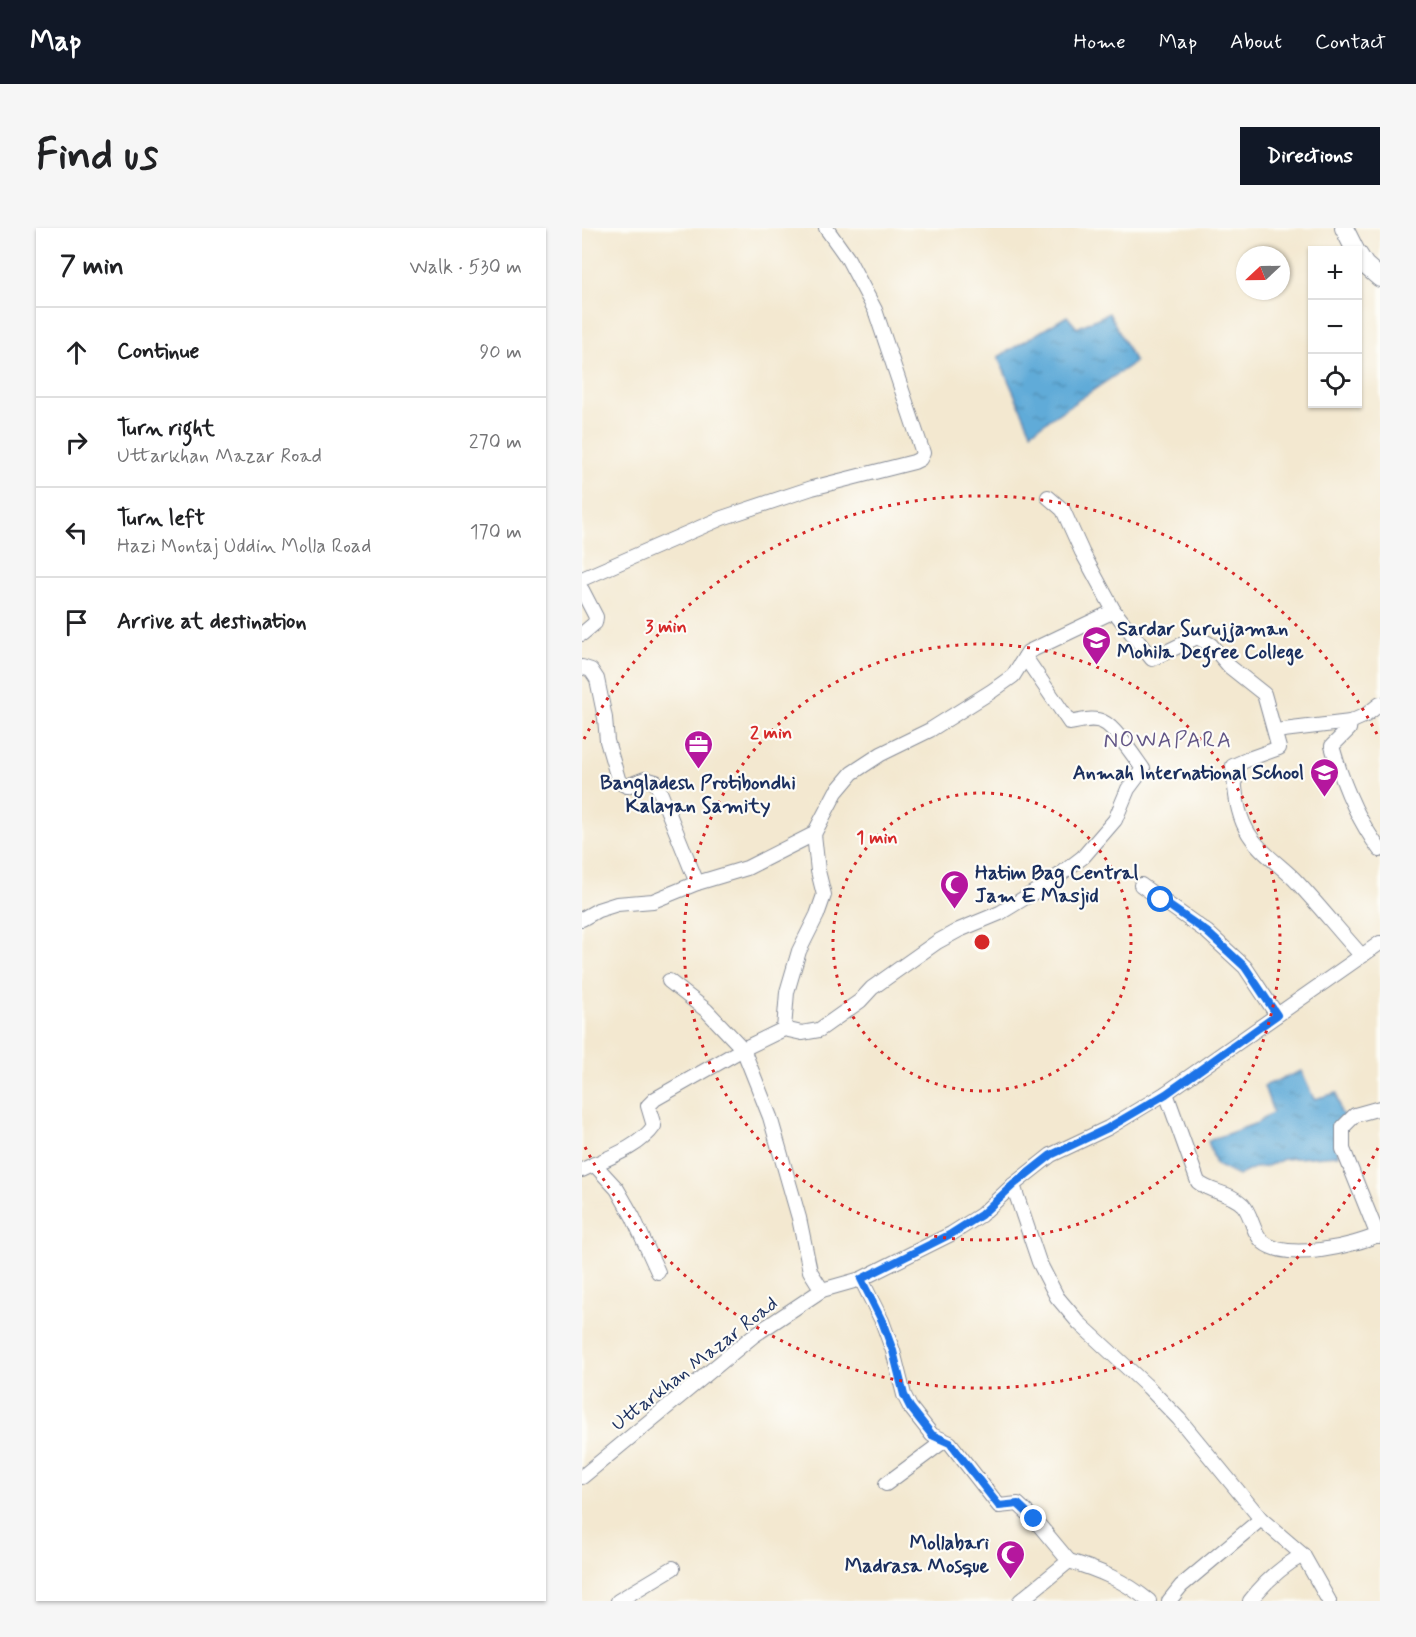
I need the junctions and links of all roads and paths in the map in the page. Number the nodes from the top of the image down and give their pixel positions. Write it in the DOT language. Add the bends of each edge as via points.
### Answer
graph roads {
  1 [pos="826,228"];
  2 [pos="1344,228"];
  3 [pos="1353,246"];
  4 [pos="1362,261"];
  5 [pos="1380,278"];
  6 [pos="1048,497"];
  7 [pos="582,579"];
  8 [pos="582,591"];
  9 [pos="1114,611"];
  10 [pos="582,634"];
  11 [pos="582,656"];
  12 [pos="1025,657"];
  13 [pos="587,669"];
  14 [pos="1380,704"];
  15 [pos="1350,722"];
  16 [pos="1275,731"];
  17 [pos="814,834"];
  18 [pos="1380,850"];
  19 [pos="697,883"];
  20 [pos="1141,885"];
  21 [pos="582,919"];
  22 [pos="1380,943"];
  23 [pos="1362,956"];
  24 [pos="669,981"];
  25 [pos="1277,1015"];
  26 [pos="784,1029"];
  27 [pos="743,1050"];
  28 [pos="1166,1094"];
  29 [pos="1380,1108"];
  30 [pos="588,1167"];
  31 [pos="1013,1185"];
  32 [pos="1379,1235"];
  33 [pos="658,1272"];
  34 [pos="861,1279"];
  35 [pos="822,1290"];
  36 [pos="944,1441"];
  37 [pos="582,1478"];
  38 [pos="886,1484"];
  39 [pos="1261,1519"];
  40 [pos="1303,1555"];
  41 [pos="1069,1561"];
  42 [pos="673,1568"];
  43 [pos="618,1601"];
  44 [pos="1020,1601"];
  45 [pos="1149,1601"];
  46 [pos="1168,1601"];
  47 [pos="1250,1601"];
  48 [pos="1329,1601"];
  1 -- 7 [label="street" via="875,310 923,453 920,459 812,488 722,518"];
  2 -- 3 [label="street"];
  4 -- 5 [label="street"];
  6 -- 9 [label="street" via="1063,510"];
  8 -- 10 [label="street" via="596,616 595,623"];
  9 -- 12 [label="street" via="1028,652"];
  9 -- 16 [label="street" via="1152,659 1197,637 1211,645 1230,667 1264,694"];
  11 -- 13 [label="street"];
  12 -- 17 [label="street" via="1013,676 992,691 852,773 836,792"];
  12 -- 26 [label="street" via="1070,723 1087,719 1104,722 1143,769 1128,789 1115,820 1083,856 1049,883 1000,913 938,942 819,1030 802,1033"];
  13 -- 19 [label="street" via="597,679 607,741 619,782 627,786 645,779 656,782"];
  14 -- 15 [label="street"];
  15 -- 16 [label="street"];
  15 -- 18 [label="street" via="1349,729 1332,746 1354,806"];
  16 -- 23 [label="street" via="1280,748 1233,766 1235,793 1246,830"];
  17 -- 19 [label="street" via="747,868"];
  17 -- 26 [label="street" via="824,895 799,951 787,992"];
  19 -- 21 [label="street" via="653,901 617,904"];
  20 -- 25 [label="street" via="1207,932 1245,967"];
  22 -- 23 [label="street, Uttarkhan Mazar Road"];
  23 -- 25 [label="street, Uttarkhan Mazar Road"];
  24 -- 27 [label="street" via="706,1010"];
  25 -- 28 [label="street, Uttarkhan Mazar Road"];
  26 -- 27 [label="street"];
  27 -- 30 [label="street" via="655,1099 648,1106 654,1126 648,1135"];
  27 -- 35 [label="street" via="770,1117 810,1271"];
  28 -- 31 [label="street, Uttarkhan Mazar Road" via="1051,1155"];
  28 -- 32 [label="street" via="1198,1182 1245,1207 1263,1242 1305,1252"];
  29 -- 32 [label="street" via="1355,1115 1343,1127 1343,1149"];
  30 -- 33 [label="street" via="617,1190"];
  31 -- 34 [label="street, Uttarkhan Mazar Road" via="981,1215 951,1234"];
  31 -- 39 [label="street" via="1039,1262 1058,1297 1079,1323 1179,1419"];
  34 -- 35 [label="street, Uttarkhan Mazar Road"];
  34 -- 36 [label="street" via="882,1321 910,1407 924,1427"];
  35 -- 37 [label="street, Uttarkhan Mazar Road" via="753,1336"];
  36 -- 38 [label="street"];
  36 -- 41 [label="street" via="950,1443 999,1506 1018,1504"];
  39 -- 40 [label="street"];
  39 -- 46 [label="street"];
  40 -- 47 [label="street" via="1287,1563"];
  40 -- 48 [label="street"];
  41 -- 44 [label="street"];
  41 -- 45 [label="street" via="1098,1570"];
  42 -- 43 [label="street"];
}
